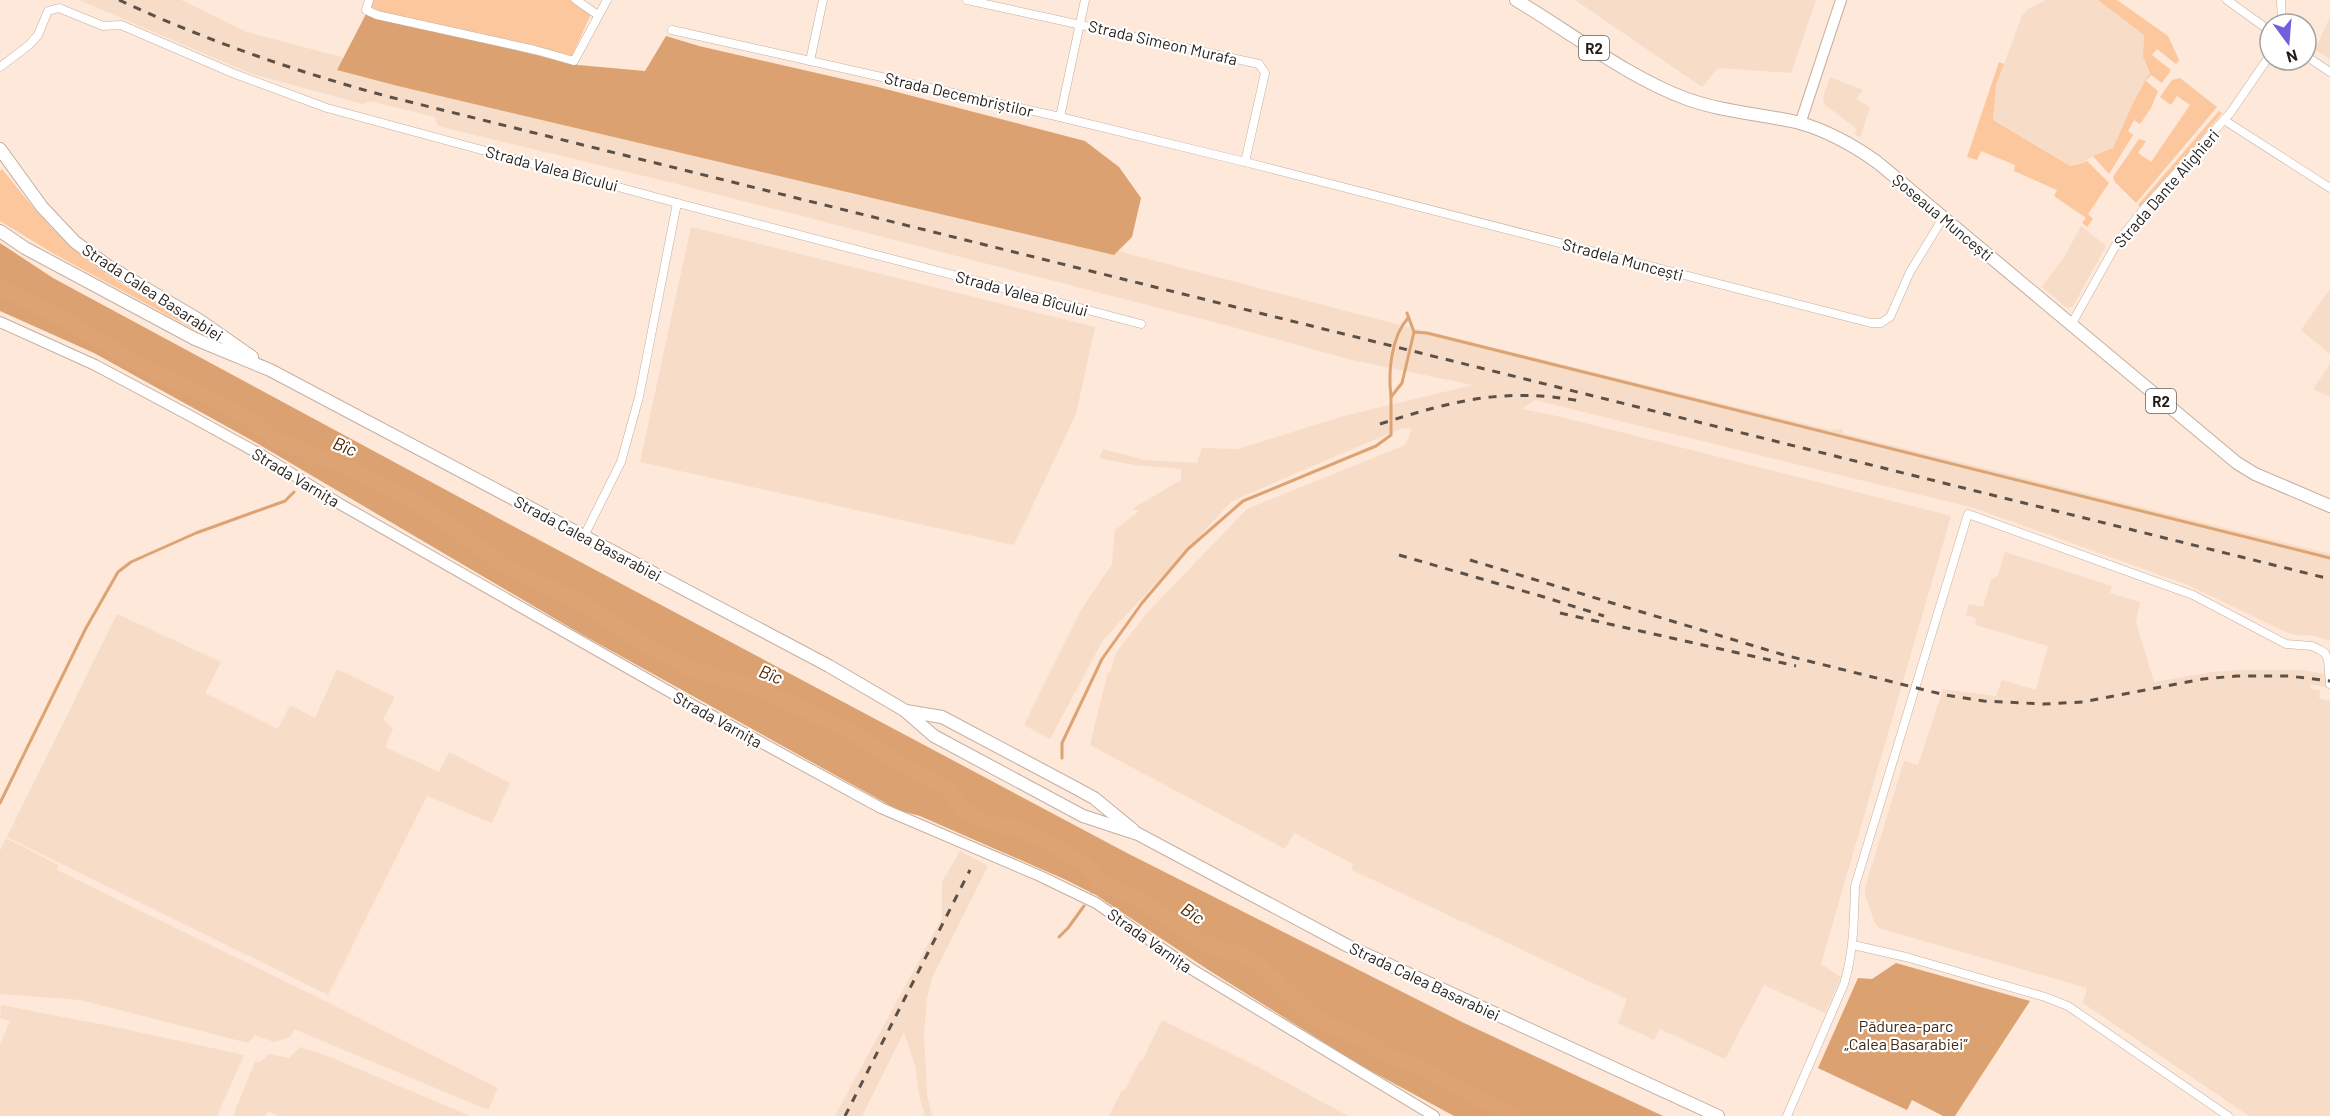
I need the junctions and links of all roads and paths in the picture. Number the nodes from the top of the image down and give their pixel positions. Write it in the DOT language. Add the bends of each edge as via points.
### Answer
graph roads {
  1 [pos="369,0"];
  2 [pos="576,0"];
  3 [pos="607,0"];
  4 [pos="823,0"];
  5 [pos="967,0"];
  6 [pos="1085,0"];
  7 [pos="1516,0"];
  8 [pos="1841,0"];
  9 [pos="2227,0"];
  10 [pos="598,15"];
  11 [pos="2258,22"];
  12 [pos="1081,24"];
  13 [pos="672,30"];
  14 [pos="810,61"];
  15 [pos="0,67"];
  16 [pos="2258,72"];
  17 [pos="1060,117"];
  18 [pos="2224,120"];
  19 [pos="1800,124"];
  20 [pos="0,149"];
  21 [pos="1245,162"];
  22 [pos="2330,188"];
  23 [pos="677,203"];
  24 [pos="1943,218"];
  25 [pos="0,231"];
  26 [pos="0,322"];
  27 [pos="1141,324"];
  28 [pos="2071,325"];
  29 [pos="270,370"];
  30 [pos="2330,506"];
  31 [pos="584,536"];
  32 [pos="2330,684"];
  33 [pos="904,710"];
  34 [pos="977,737"];
  35 [pos="966,753"];
  36 [pos="1094,798"];
  37 [pos="1083,816"];
  38 [pos="1138,834"];
  39 [pos="1853,945"];
  40 [pos="1434,1116"];
  41 [pos="1718,1116"];
  42 [pos="1787,1116"];
  43 [pos="2228,1116"];
  1 -- 10 [label="street" via="366,10 377,15 574,62"];
  2 -- 10 [label="street"];
  3 -- 10 [label="street"];
  4 -- 14 [label="street"];
  5 -- 12 [label="street, Strada Simeon Murafa"];
  6 -- 12 [label="street"];
  7 -- 19 [label="main road, Șoseaua Muncești / R2" via="1674,93 1701,103"];
  8 -- 19 [label="street"];
  9 -- 11 [label="street"];
  12 -- 17 [label="street"];
  12 -- 21 [label="street, Strada Simeon Murafa" via="1259,64 1265,73"];
  13 -- 14 [label="street, Strada Decembriștilor"];
  14 -- 17 [label="street, Strada Decembriștilor"];
  15 -- 23 [label="street, Strada Valea Bîcului" via="34,40 48,11 59,8 104,26 121,25 327,108"];
  16 -- 18 [label="street, Strada Dante Alighieri"];
  17 -- 21 [label="street, Strada Decembriștilor"];
  18 -- 22 [label="street"];
  18 -- 28 [label="street, Strada Dante Alighieri" via="2118,243"];
  19 -- 24 [label="main road, Șoseaua Muncești / R2" via="1850,144"];
  20 -- 29 [label="main road, Strada Calea Basarabiei" via="42,207 75,242"];
  21 -- 24 [label="street, Stradela Muncești" via="1871,323 1881,323 1890,317 1910,272"];
  23 -- 27 [label="street, Strada Valea Bîcului"];
  23 -- 31 [label="street" via="639,397 621,462"];
  24 -- 28 [label="main road, Șoseaua Muncești / R2"];
  25 -- 29 [label="main road, Strada Calea Basarabiei" via="195,339"];
  26 -- 40 [label="street, Strada Varnița" via="95,365 265,457 340,504 881,808 1096,903 1193,970"];
  28 -- 30 [label="main road, Șoseaua Muncești / R2" via="2237,463"];
  29 -- 31 [label="main road, Strada Calea Basarabiei"];
  31 -- 33 [label="main road, Strada Calea Basarabiei"];
  32 -- 39 [label="street" via="2325,653 2312,646 2286,644 2193,595 1968,514 1855,886"];
  33 -- 34 [label="main road, Strada Calea Basarabiei" via="942,717"];
  33 -- 35 [label="main road, Strada Calea Basarabiei" via="934,736"];
  34 -- 35 [label="main road" via="968,741"];
  34 -- 36 [label="main road, Strada Calea Basarabiei"];
  35 -- 37 [label="main road, Strada Calea Basarabiei"];
  36 -- 37 [label="main road"];
  36 -- 38 [label="main road, Strada Calea Basarabiei"];
  37 -- 38 [label="main road, Strada Calea Basarabiei"];
  38 -- 41 [label="main road, Strada Calea Basarabiei" via="1348,946"];
  39 -- 42 [label="street" via="1844,984"];
  39 -- 43 [label="street" via="2068,1006"];
}
